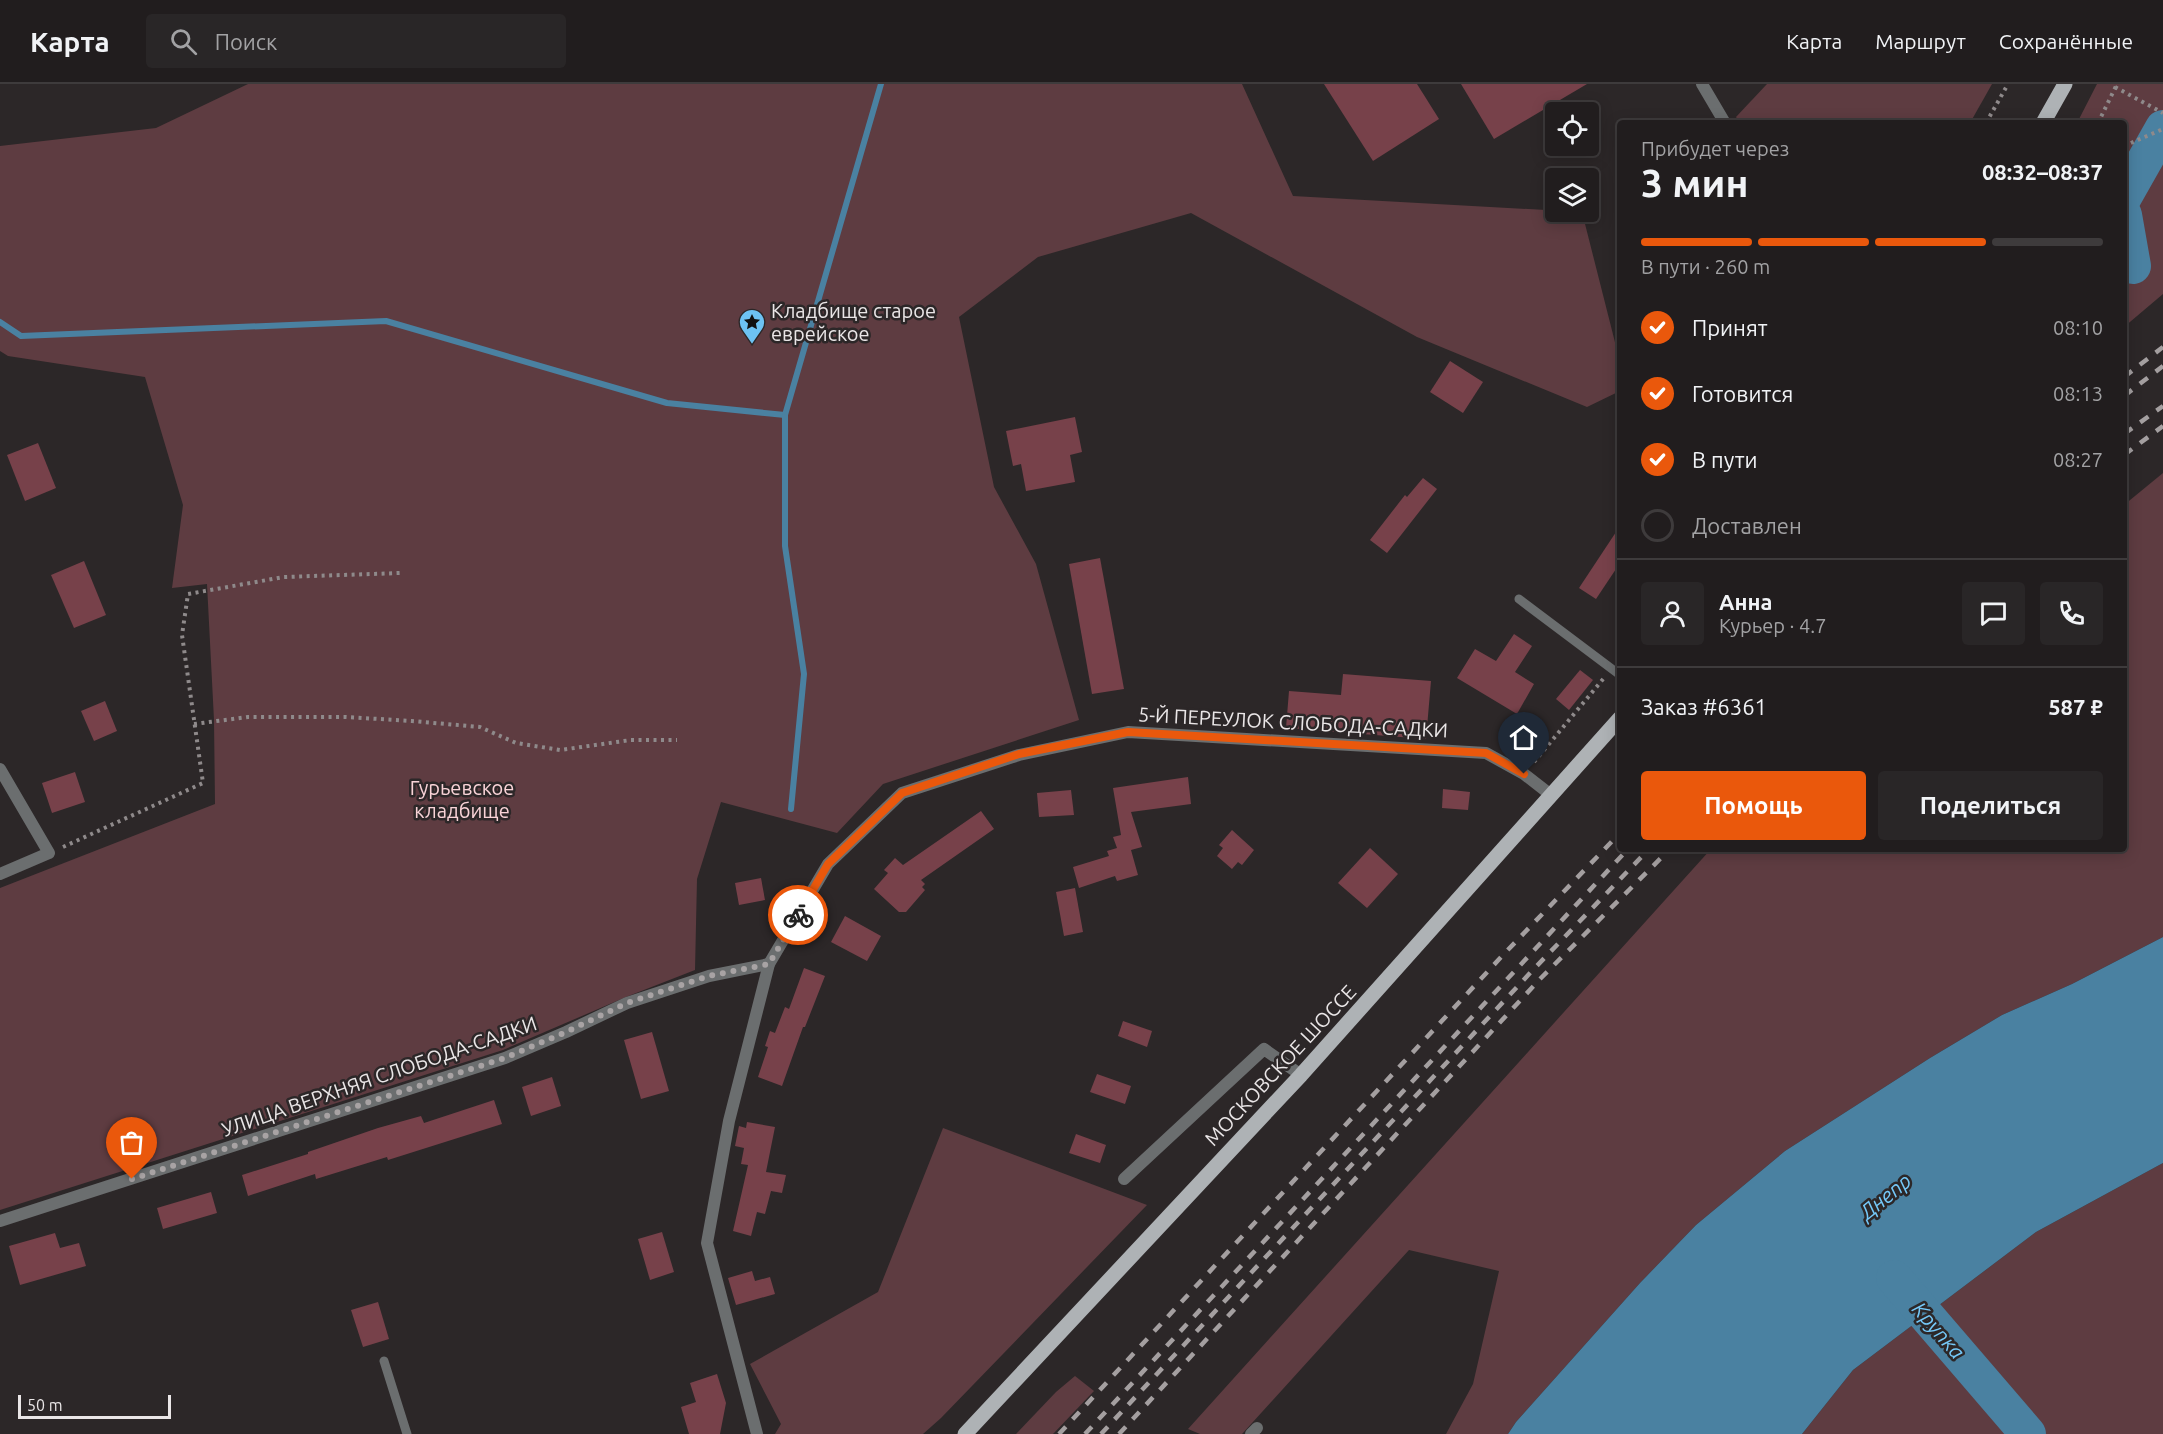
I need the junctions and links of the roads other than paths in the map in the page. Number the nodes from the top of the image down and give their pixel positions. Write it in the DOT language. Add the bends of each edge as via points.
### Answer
graph roads {
  1 [pos="1702,84"];
  2 [pos="2065,84"];
  3 [pos="1723,120"];
  4 [pos="2045,120"];
  5 [pos="1519,599"];
  6 [pos="1616,672"];
  7 [pos="1617,721"];
  8 [pos="0,769"];
  9 [pos="1551,795"];
  10 [pos="0,874"];
  11 [pos="769,964"];
  12 [pos="1301,1075"];
  13 [pos="1124,1179"];
  14 [pos="0,1221"];
  15 [pos="384,1361"];
  16 [pos="407,1434"];
  17 [pos="757,1434"];
  18 [pos="965,1434"];
  1 -- 3 [label="street"];
  2 -- 4 [label="main road"];
  5 -- 6 [label="lane"];
  7 -- 9 [label="main road, МОСКОВСКОЕ ШОССЕ"];
  8 -- 10 [label="street" via="49,853"];
  9 -- 11 [label="street, 5-Й ПЕРЕУЛОК СЛОБОДА-САДКИ" via="1486,753 1128,732 1019,754 902,793 828,864"];
  9 -- 12 [label="main road, МОСКОВСКОЕ ШОССЕ"];
  11 -- 14 [label="street, УЛИЦА ВЕРХНЯЯ СЛОБОДА-САДКИ" via="709,976 627,1003 505,1058"];
  11 -- 17 [label="street, 5-Й ПЕРЕУЛОК СЛОБОДА-САДКИ" via="729,1121 707,1243"];
  12 -- 13 [label="street" via="1264,1049"];
  12 -- 18 [label="main road, МОСКОВСКОЕ ШОССЕ"];
  15 -- 16 [label="lane"];
}
